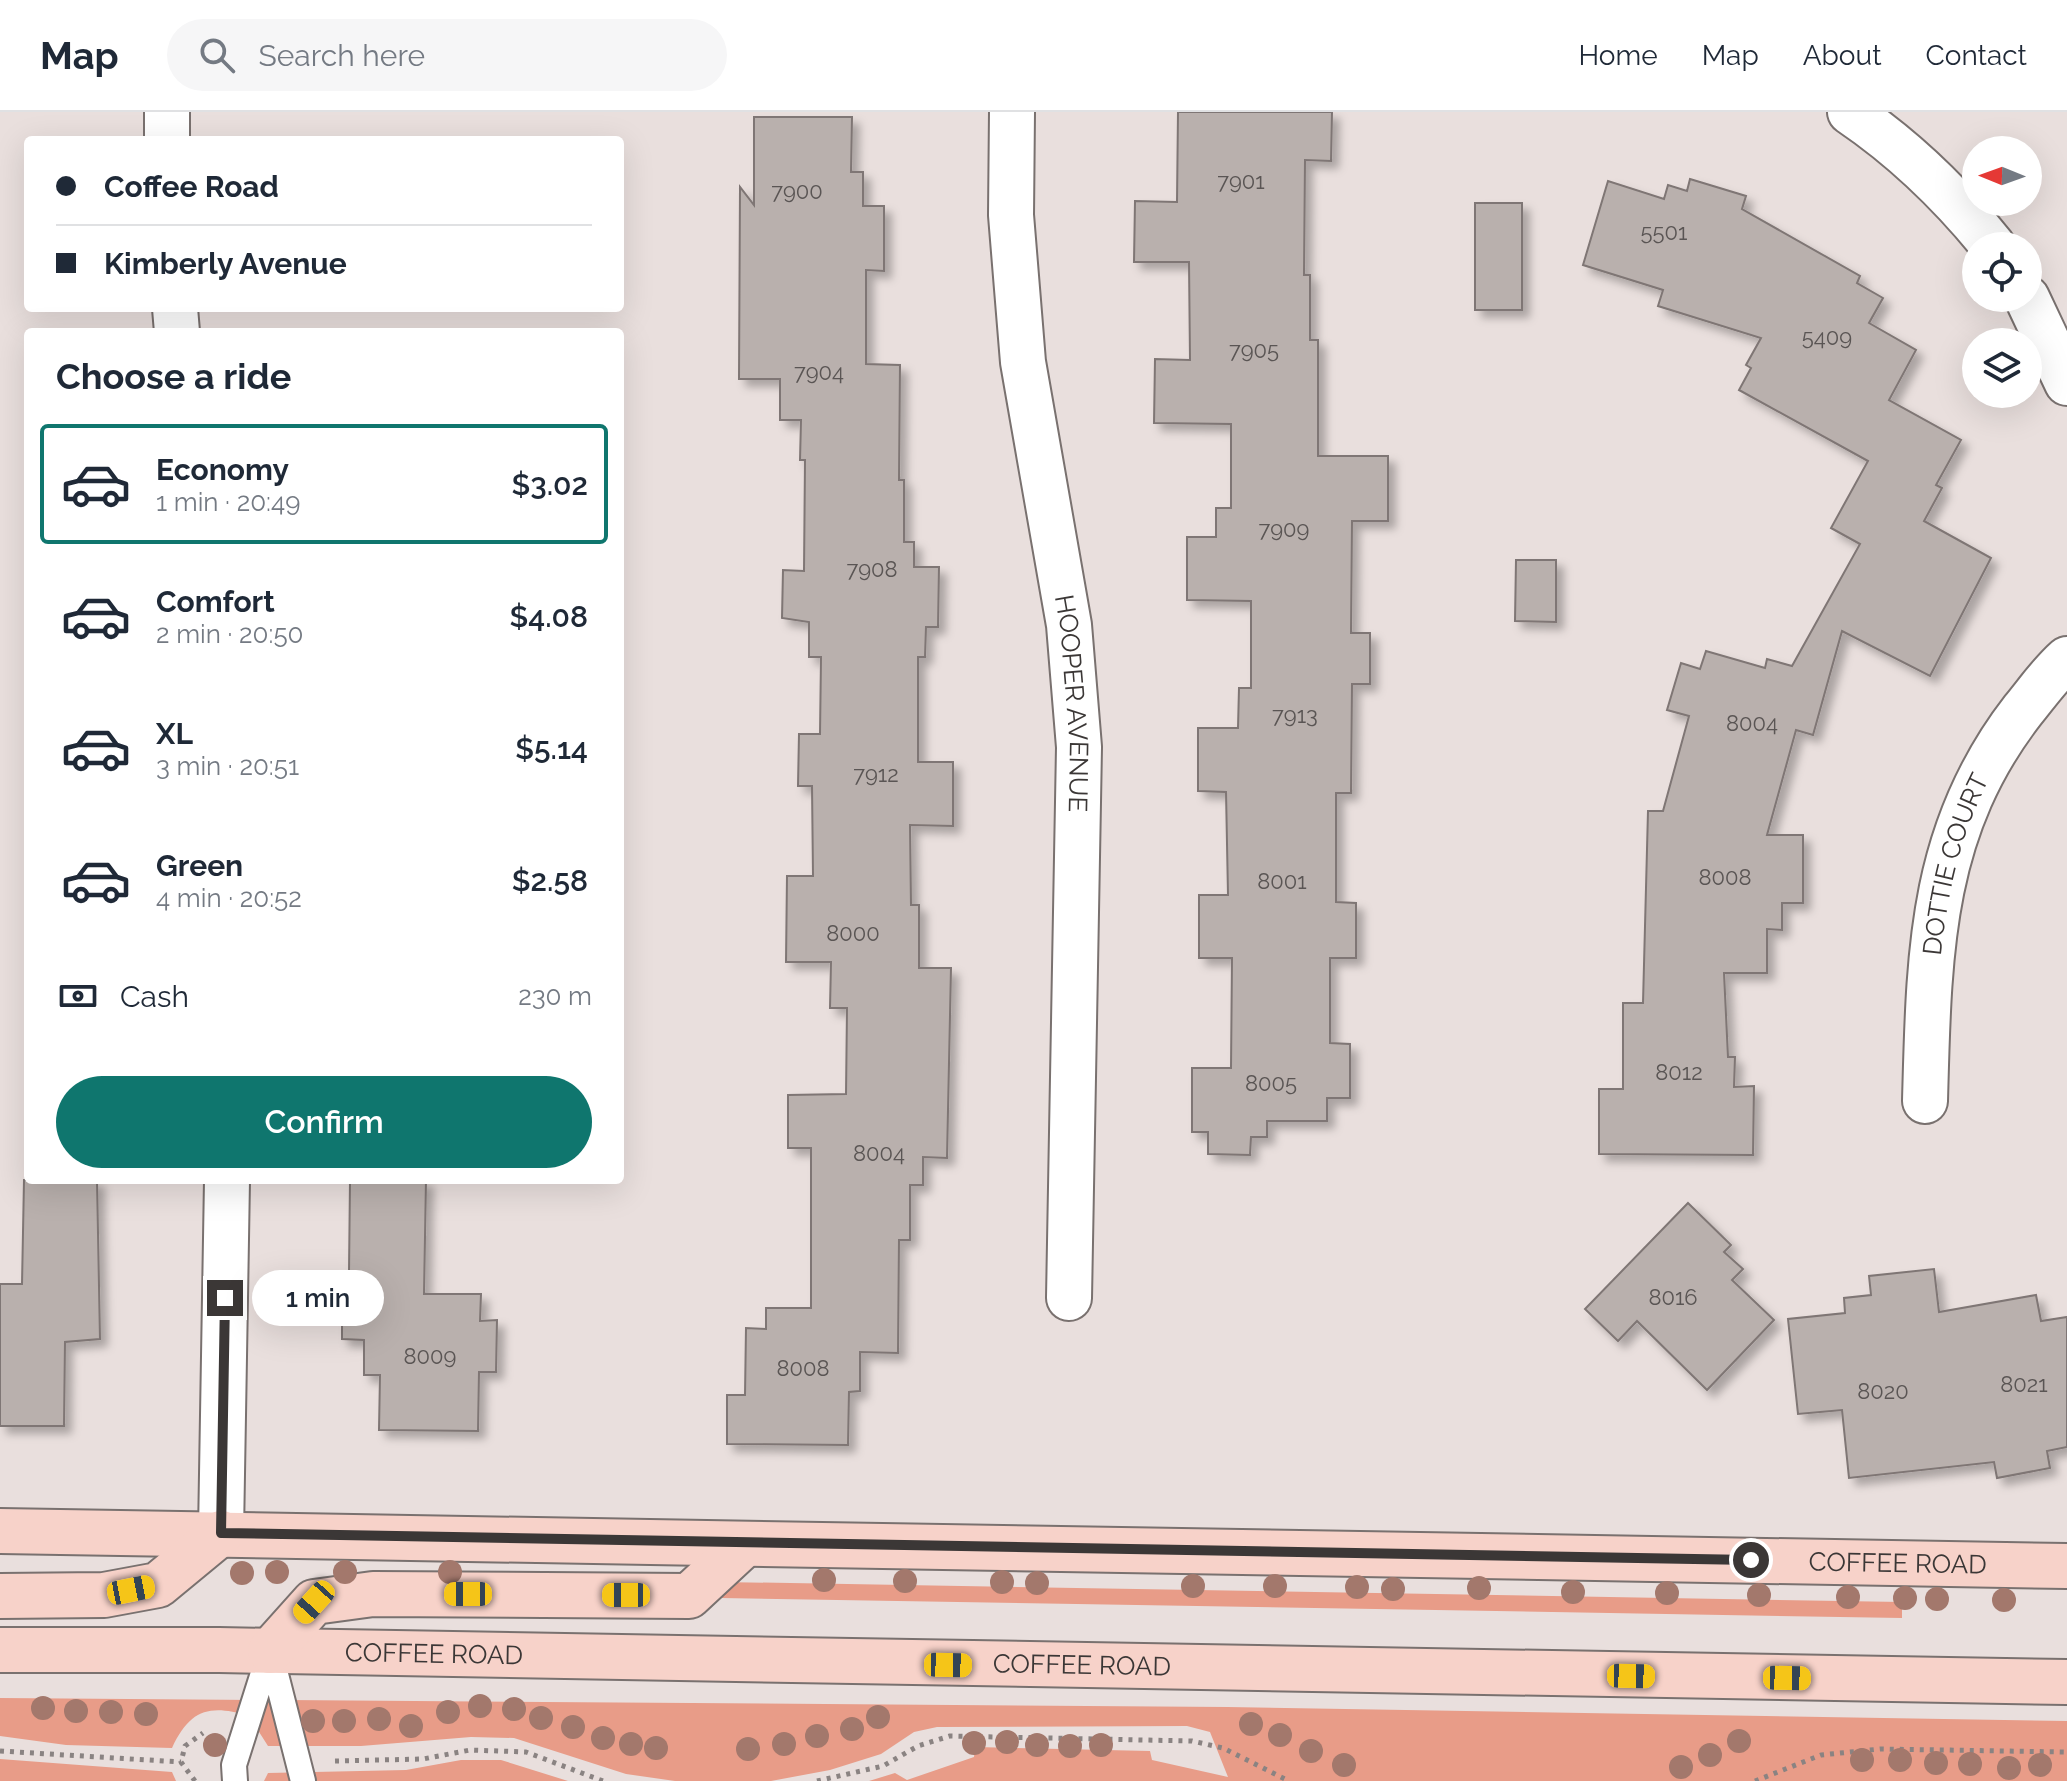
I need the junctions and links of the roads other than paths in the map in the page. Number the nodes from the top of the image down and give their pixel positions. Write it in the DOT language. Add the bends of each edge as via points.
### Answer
graph roads {
  1 [pos="167,112"];
  2 [pos="1012,112"];
  3 [pos="1850,112"];
  4 [pos="167,136"];
  5 [pos="1982,232"];
  6 [pos="2035,312"];
  7 [pos="2067,383"];
  8 [pos="2067,659"];
  9 [pos="1925,1101"];
  10 [pos="227,1184"];
  11 [pos="1069,1298"];
  12 [pos="0,1531"];
  13 [pos="221,1533"];
  14 [pos="745,1544"];
  15 [pos="2067,1566"];
  16 [pos="0,1596"];
  17 [pos="0,1650"];
  18 [pos="270,1651"];
  19 [pos="2067,1682"];
  20 [pos="300,1771"];
  21 [pos="235,1781"];
  1 -- 4 [label="street"];
  2 -- 11 [label="street, HOOPER AVENUE" via="1011,215 1023,362 1069,625 1079,747"];
  3 -- 5 [label="street" via="1948,191"];
  6 -- 7 [label="street"];
  8 -- 9 [label="street, DOTTIE COURT" via="2004,735 1965,807 1940,885 1928,966"];
  10 -- 13 [label="street"];
  12 -- 13 [label="main road, COFFEE ROAD"];
  13 -- 14 [label="main road, COFFEE ROAD"];
  13 -- 16 [label="main road" via="158,1585 104,1595"];
  14 -- 15 [label="main road, COFFEE ROAD"];
  14 -- 18 [label="main road" via="689,1596 373,1594 314,1602"];
  17 -- 18 [label="main road, COFFEE ROAD"];
  18 -- 19 [label="main road, COFFEE ROAD"];
  18 -- 20 [label="lane"];
  18 -- 21 [label="lane" via="234,1765"];
}
